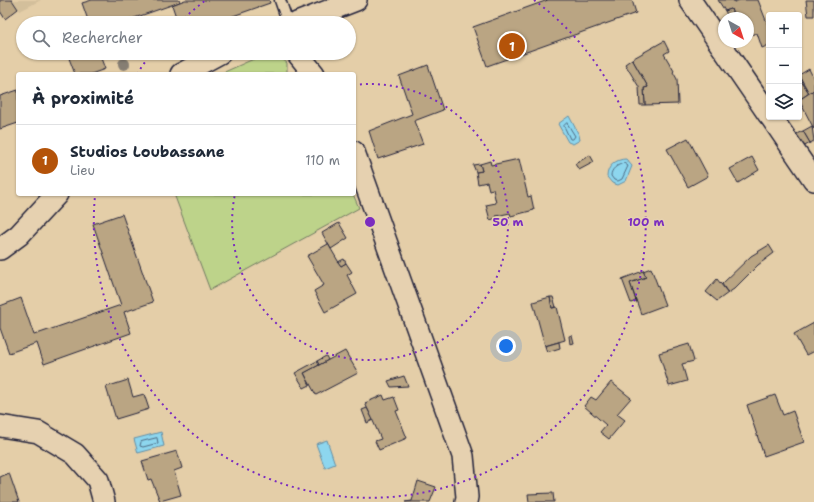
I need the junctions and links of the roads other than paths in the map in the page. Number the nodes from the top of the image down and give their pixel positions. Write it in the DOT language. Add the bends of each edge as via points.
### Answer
graph roads {
  1 [pos="280,0"];
  2 [pos="356,0"];
  3 [pos="690,0"];
  4 [pos="286,16"];
  5 [pos="314,16"];
  6 [pos="207,60"];
  7 [pos="303,60"];
  8 [pos="185,72"];
  9 [pos="312,72"];
  10 [pos="766,110"];
  11 [pos="773,120"];
  12 [pos="356,158"];
  13 [pos="814,180"];
  14 [pos="55,196"];
  15 [pos="0,249"];
  16 [pos="0,426"];
  17 [pos="104,502"];
  18 [pos="466,502"];
  1 -- 4 [label="lane"];
  2 -- 5 [label="street"];
  3 -- 10 [label="street"];
  6 -- 8 [label="street"];
  7 -- 9 [label="street"];
  11 -- 13 [label="street"];
  12 -- 18 [label="street" via="463,456"];
  14 -- 15 [label="street" via="19,235"];
  16 -- 17 [label="street" via="38,432 75,454 98,480"];
}
